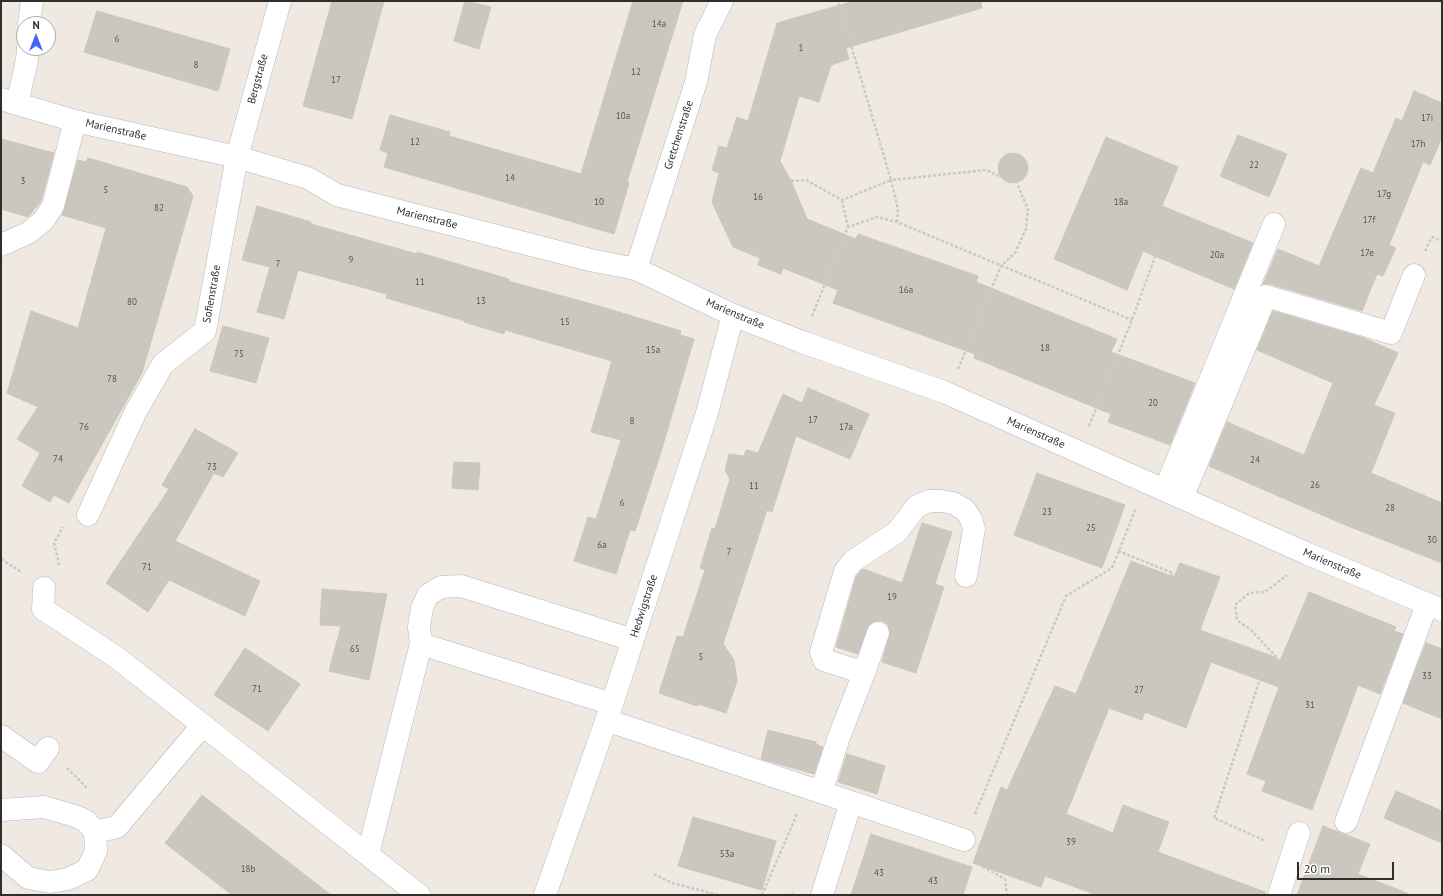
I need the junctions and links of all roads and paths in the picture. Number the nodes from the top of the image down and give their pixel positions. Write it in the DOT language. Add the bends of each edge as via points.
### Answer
graph roads {
  1 [pos="32,1"];
  2 [pos="280,1"];
  3 [pos="722,1"];
  4 [pos="838,1"];
  5 [pos="30,16"];
  6 [pos="27,56"];
  7 [pos="9,102"];
  8 [pos="75,121"];
  9 [pos="237,157"];
  10 [pos="1000,176"];
  11 [pos="891,180"];
  12 [pos="791,181"];
  13 [pos="1017,183"];
  14 [pos="842,200"];
  15 [pos="897,222"];
  16 [pos="1274,224"];
  17 [pos="848,227"];
  18 [pos="1149,236"];
  19 [pos="1,246"];
  20 [pos="1001,266"];
  21 [pos="636,269"];
  22 [pos="1414,275"];
  23 [pos="733,315"];
  24 [pos="1132,320"];
  25 [pos="802,342"];
  26 [pos="944,392"];
  27 [pos="1078,452"];
  28 [pos="1165,490"];
  29 [pos="88,515"];
  30 [pos="1118,551"];
  31 [pos="1308,554"];
  32 [pos="966,576"];
  33 [pos="1171,576"];
  34 [pos="44,588"];
  35 [pos="1434,607"];
  36 [pos="878,633"];
  37 [pos="633,640"];
  38 [pos="421,644"];
  39 [pos="1280,661"];
  40 [pos="864,673"];
  41 [pos="1259,682"];
  42 [pos="609,712"];
  43 [pos="206,727"];
  44 [pos="1,736"];
  45 [pos="48,748"];
  46 [pos="821,792"];
  47 [pos="851,802"];
  48 [pos="1,810"];
  49 [pos="75,816"];
  50 [pos="1346,822"];
  51 [pos="95,832"];
  52 [pos="964,840"];
  53 [pos="1295,843"];
  54 [pos="368,854"];
  55 [pos="1,855"];
  56 [pos="654,874"];
  57 [pos="419,895"];
  58 [pos="545,895"];
  59 [pos="718,895"];
  60 [pos="762,895"];
  61 [pos="822,895"];
  62 [pos="1007,895"];
  63 [pos="1279,895"];
  1 -- 5 [label="street"];
  2 -- 9 [label="street, Bergstraße"];
  3 -- 21 [label="street, Gretchenstraße" via="705,34 696,82"];
  4 -- 11 [label="path"];
  6 -- 7 [label="street"];
  7 -- 8 [label="street, Marienstraße"];
  8 -- 9 [label="street, Marienstraße"];
  8 -- 19 [label="street" via="53,206 43,221 28,233"];
  9 -- 21 [label="street, Marienstraße" via="308,178 337,195 590,260"];
  9 -- 29 [label="street, Sofienstraße" via="205,331 164,364 135,413"];
  10 -- 11 [label="path" via="986,170"];
  11 -- 14 [label="path"];
  11 -- 15 [label="path" via="898,209"];
  12 -- 14 [label="path" via="806,180"];
  13 -- 20 [label="path" via="1028,210 1026,229 1015,253"];
  14 -- 17 [label="path"];
  15 -- 17 [label="path" via="877,218"];
  15 -- 20 [label="path"];
  16 -- 28 [label="street"];
  17 -- 25 [label="path"];
  18 -- 24 [label="path" via="1160,243"];
  20 -- 24 [label="path"];
  20 -- 26 [label="path" via="956,375"];
  21 -- 23 [label="street, Marienstraße"];
  22 -- 28 [label="street" via="1391,333 1266,296"];
  23 -- 25 [label="street, Marienstraße"];
  23 -- 37 [label="street, Hedwigstraße" via="707,413"];
  24 -- 27 [label="path"];
  25 -- 26 [label="street, Marienstraße"];
  26 -- 27 [label="street, Marienstraße"];
  27 -- 28 [label="street, Marienstraße"];
  28 -- 30 [label="path"];
  28 -- 31 [label="street, Marienstraße"];
  29 -- 34 [label="path" via="68,518 54,543 59,563"];
  30 -- 33 [label="path" via="1173,572"];
  30 -- 52 [label="path" via="1112,568 1066,596"];
  31 -- 35 [label="street, Marienstraße"];
  31 -- 39 [label="path" via="1265,592 1249,593 1235,605 1237,620 1251,630"];
  32 -- 40 [label="street" via="974,529 971,519 965,510 941,500 928,501 917,506 897,532 853,561 845,571 821,652 824,660"];
  34 -- 43 [label="street" via="43,609 116,657"];
  35 -- 50 [label="street"];
  36 -- 40 [label="street"];
  37 -- 38 [label="street" via="461,586 442,587 428,595 422,608 419,627"];
  37 -- 42 [label="street, Hedwigstraße"];
  38 -- 42 [label="street"];
  38 -- 54 [label="street"];
  40 -- 46 [label="street" via="838,736"];
  41 -- 53 [label="path" via="1214,818"];
  42 -- 46 [label="street"];
  42 -- 58 [label="street, Hedwigstraße"];
  43 -- 51 [label="street" via="195,734 117,828"];
  43 -- 54 [label="street"];
  44 -- 45 [label="street" via="38,762"];
  45 -- 49 [label="path" via="86,787"];
  46 -- 47 [label="street"];
  46 -- 60 [label="path" via="798,812"];
  47 -- 52 [label="street"];
  47 -- 61 [label="street"];
  48 -- 49 [label="street" via="44,808"];
  49 -- 51 [label="street" via="86,821"];
  51 -- 55 [label="street" via="96,851 86,870 68,879 50,882 28,878"];
  52 -- 62 [label="path" via="960,855 1005,879"];
  53 -- 63 [label="street"];
  54 -- 57 [label="street"];
  56 -- 59 [label="path" via="672,883"];
}
